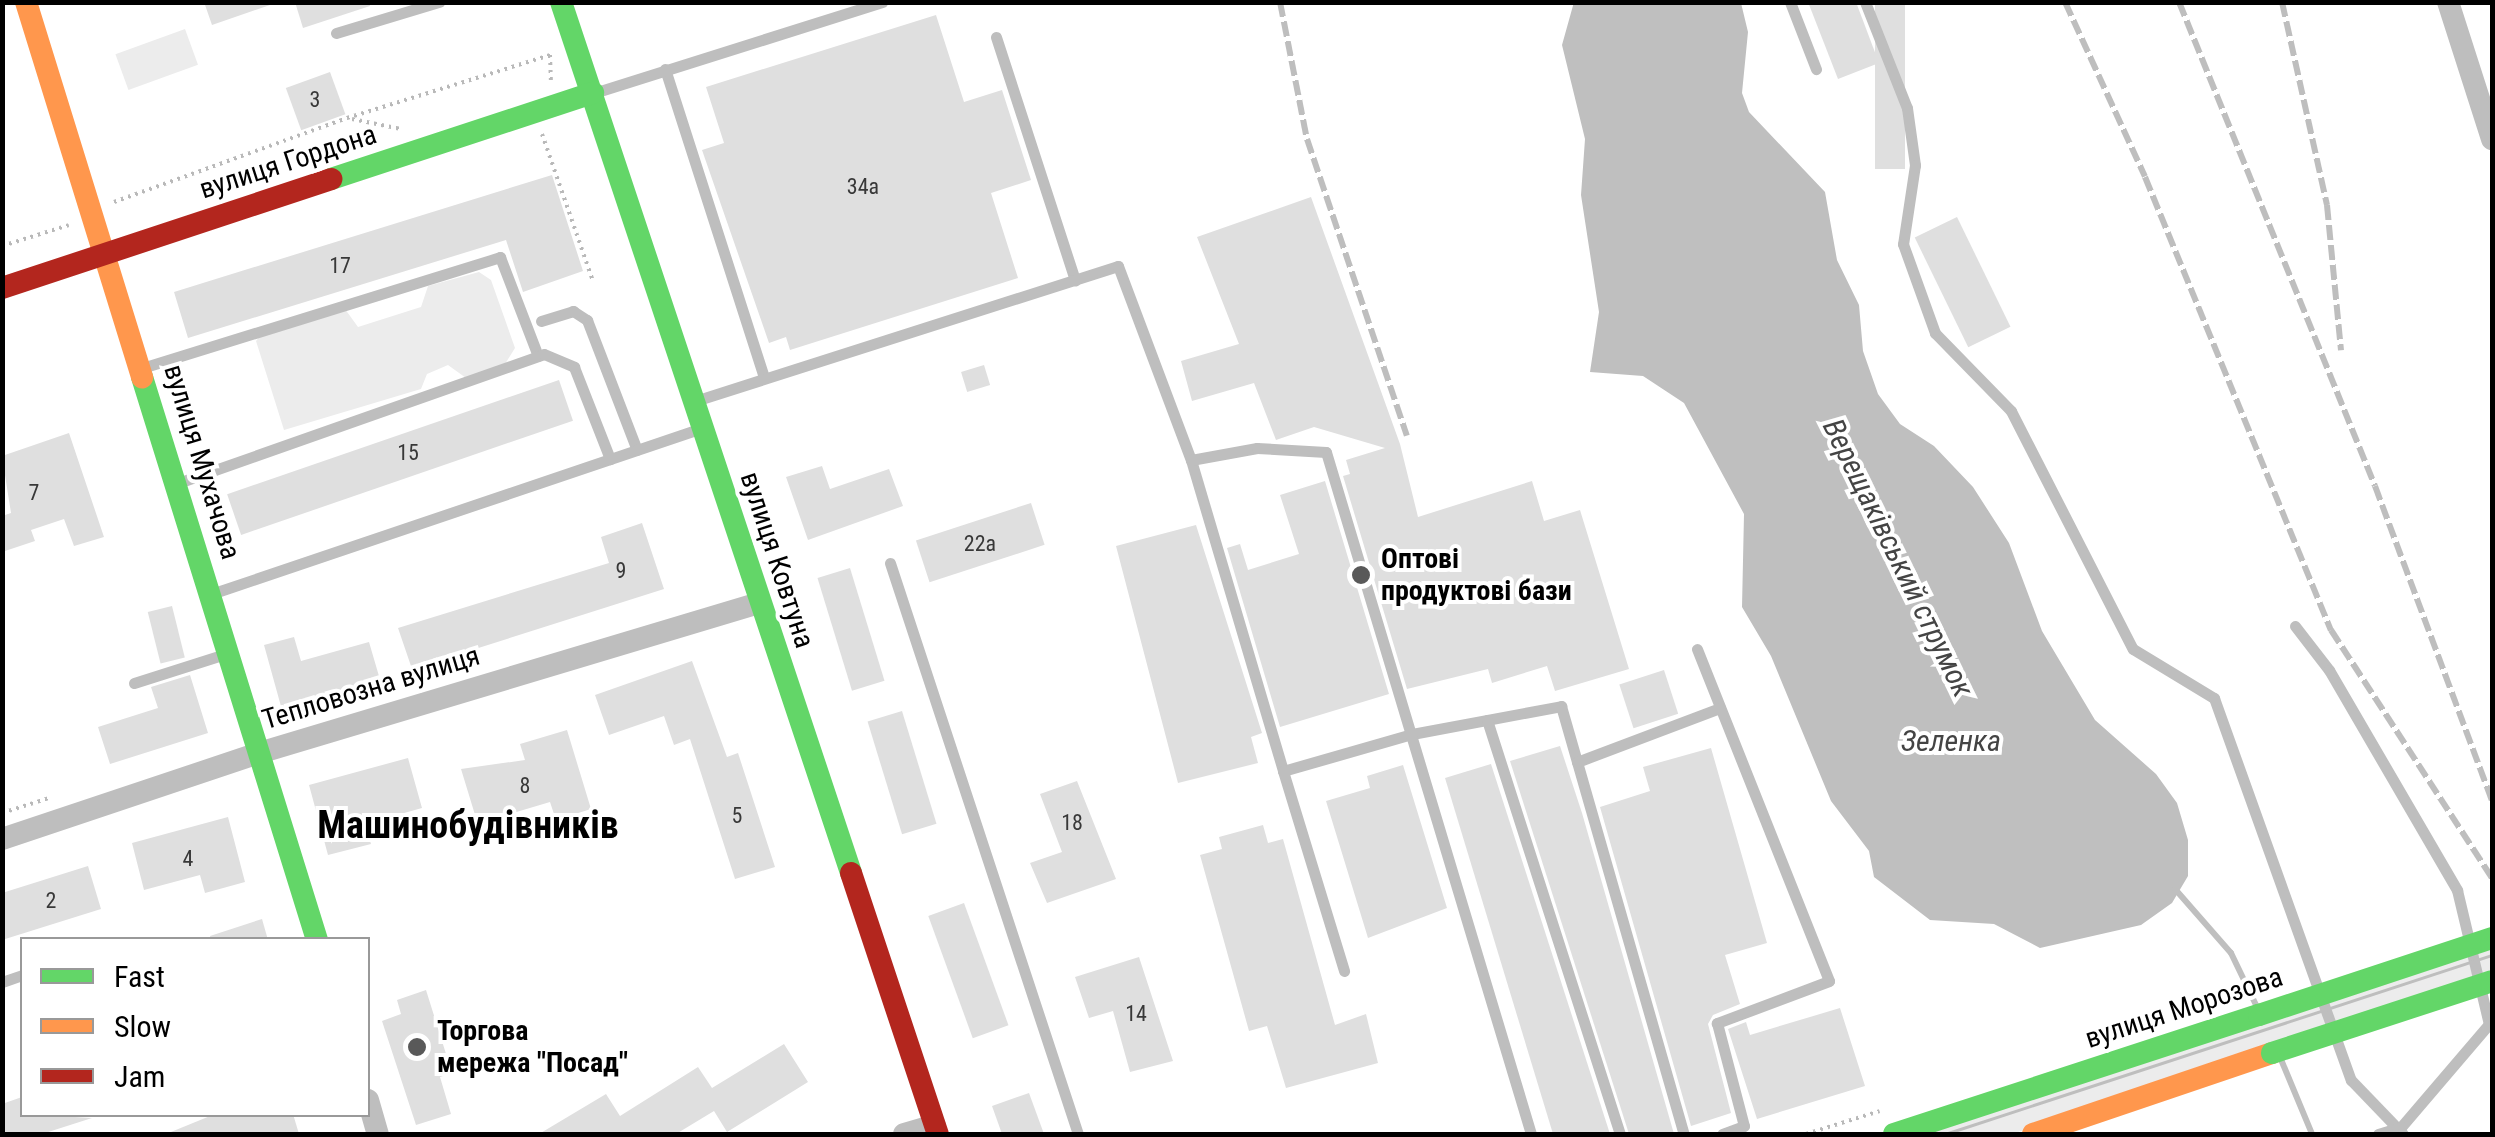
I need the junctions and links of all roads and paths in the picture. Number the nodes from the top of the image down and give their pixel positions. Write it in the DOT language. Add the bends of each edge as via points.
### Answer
graph roads {
  1 [pos="26,2"];
  2 [pos="438,2"];
  3 [pos="562,2"];
  4 [pos="882,2"];
  5 [pos="1790,2"];
  6 [pos="1865,2"];
  7 [pos="2448,2"];
  8 [pos="336,33"];
  9 [pos="996,37"];
  10 [pos="544,38"];
  11 [pos="550,55"];
  12 [pos="665,69"];
  13 [pos="1816,69"];
  14 [pos="593,93"];
  15 [pos="550,108"];
  16 [pos="2492,139"];
  17 [pos="83,216"];
  18 [pos="2,246"];
  19 [pos="106,254"];
  20 [pos="1075,280"];
  21 [pos="592,281"];
  22 [pos="2,288"];
  23 [pos="541,321"];
  24 [pos="538,356"];
  25 [pos="142,368"];
  26 [pos="764,378"];
  27 [pos="695,401"];
  28 [pos="704,428"];
  29 [pos="637,450"];
  30 [pos="610,459"];
  31 [pos="1190,460"];
  32 [pos="177,483"];
  33 [pos="890,563"];
  34 [pos="211,594"];
  35 [pos="758,603"];
  36 [pos="2295,626"];
  37 [pos="1697,650"];
  38 [pos="228,653"];
  39 [pos="134,683"];
  40 [pos="1720,708"];
  41 [pos="1488,720"];
  42 [pos="1412,734"];
  43 [pos="260,753"];
  44 [pos="1577,762"];
  45 [pos="1283,770"];
  46 [pos="2,839"];
  47 [pos="317,937"];
  48 [pos="2492,938"];
  49 [pos="1344,971"];
  50 [pos="2492,982"];
  51 [pos="370,1107"];
  52 [pos="937,1130"];
  53 [pos="2402,1131"];
  54 [pos="378,1134"];
  55 [pos="904,1134"];
  56 [pos="1078,1134"];
  57 [pos="1531,1134"];
  58 [pos="1620,1134"];
  59 [pos="1684,1134"];
  60 [pos="1722,1134"];
  61 [pos="1894,1134"];
  62 [pos="2033,1134"];
  63 [pos="2378,1134"];
  1 -- 17 [label="street, вулиця Мухачова"];
  2 -- 8 [label="lane"];
  3 -- 14 [label="street, вулиця Ковтуна"];
  4 -- 12 [label="lane"];
  5 -- 13 [label="lane"];
  6 -- 53 [label="lane" via="1907,108 1915,164 1903,244 1935,333 2012,412 2133,650 2214,698 2350,1080"];
  7 -- 16 [label="street"];
  9 -- 20 [label="lane"];
  10 -- 11 [label="path"];
  11 -- 15 [label="path"];
  11 -- 17 [label="path" via="347,118"];
  12 -- 14 [label="lane"];
  12 -- 26 [label="lane"];
  14 -- 15 [label="street, вулиця Гордона"];
  14 -- 27 [label="street, вулиця Ковтуна"];
  15 -- 19 [label="street, вулиця Гордона"];
  15 -- 21 [label="path" via="542,134"];
  17 -- 18 [label="path"];
  17 -- 19 [label="street, вулиця Мухачова"];
  19 -- 22 [label="street, вулиця Гордона"];
  19 -- 25 [label="street, вулиця Мухачова"];
  20 -- 26 [label="lane"];
  20 -- 31 [label="lane" via="1118,266"];
  23 -- 29 [label="lane" via="574,310 587,320"];
  24 -- 25 [label="lane" via="500,257"];
  24 -- 30 [label="lane" via="559,356 574,367"];
  24 -- 32 [label="lane"];
  25 -- 32 [label="street, вулиця Мухачова"];
  26 -- 27 [label="lane"];
  27 -- 28 [label="street, вулиця Ковтуна"];
  28 -- 29 [label="lane"];
  28 -- 35 [label="street, вулиця Ковтуна"];
  29 -- 30 [label="lane"];
  30 -- 34 [label="lane"];
  31 -- 42 [label="lane" via="1257,448 1326,452"];
  31 -- 45 [label="lane"];
  32 -- 34 [label="street, вулиця Мухачова"];
  33 -- 56 [label="lane"];
  34 -- 38 [label="street, вулиця Мухачова"];
  35 -- 43 [label="street, Тепловозна вулиця"];
  35 -- 52 [label="street, вулиця Ковтуна"];
  36 -- 53 [label="lane" via="2329,670 2457,890 2489,1024"];
  37 -- 40 [label="lane"];
  38 -- 39 [label="lane"];
  38 -- 43 [label="street, вулиця Мухачова"];
  40 -- 44 [label="lane"];
  40 -- 60 [label="lane" via="1829,981 1716,1023 1744,1126"];
  41 -- 42 [label="lane"];
  41 -- 44 [label="lane" via="1561,706"];
  41 -- 58 [label="lane"];
  42 -- 45 [label="lane"];
  42 -- 57 [label="lane"];
  43 -- 46 [label="street, Тепловозна вулиця"];
  43 -- 47 [label="street, вулиця Мухачова"];
  44 -- 59 [label="lane"];
  45 -- 49 [label="lane"];
  48 -- 61 [label="street, вулиця Морозова, bridge"];
  50 -- 62 [label="street, bridge"];
  51 -- 54 [label="street"];
  52 -- 55 [label="street"];
  53 -- 63 [label="lane"];
}
